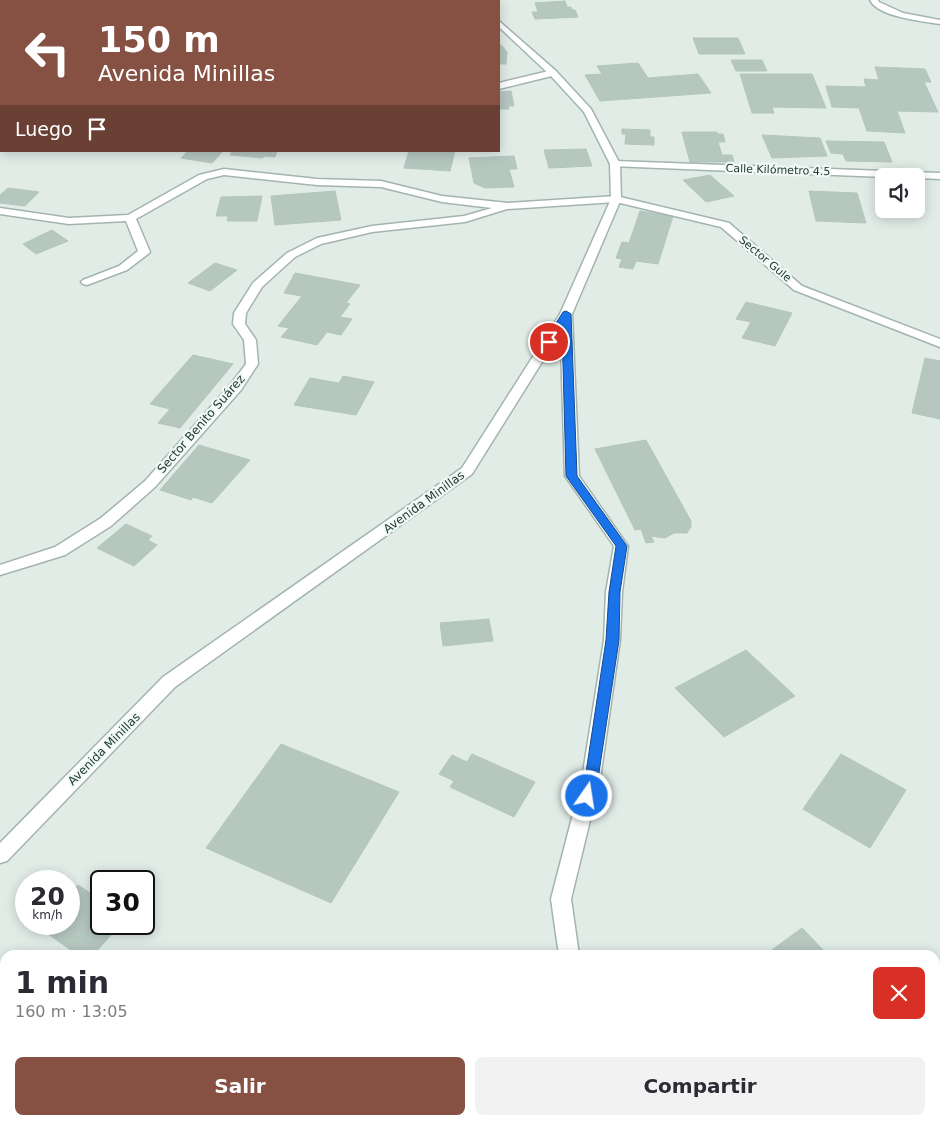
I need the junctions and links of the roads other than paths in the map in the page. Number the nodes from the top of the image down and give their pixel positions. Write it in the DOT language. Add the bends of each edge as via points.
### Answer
graph roads {
  1 [pos="874,0"];
  2 [pos="940,22"];
  3 [pos="500,24"];
  4 [pos="553,73"];
  5 [pos="500,86"];
  6 [pos="615,164"];
  7 [pos="940,176"];
  8 [pos="616,199"];
  9 [pos="508,206"];
  10 [pos="0,211"];
  11 [pos="130,218"];
  12 [pos="88,282"];
  13 [pos="566,314"];
  14 [pos="940,343"];
  15 [pos="0,570"];
  16 [pos="0,855"];
  17 [pos="568,950"];
  1 -- 2 [label="street" via="876,4 901,15"];
  3 -- 4 [label="street, Avenida Minillas"];
  4 -- 5 [label="street"];
  4 -- 6 [label="street, Avenida Minillas" via="588,111"];
  6 -- 7 [label="street, Calle Kilómetro 4.5"];
  6 -- 8 [label="street, Avenida Minillas"];
  8 -- 9 [label="street, Sector Benito Suárez"];
  8 -- 13 [label="street, Avenida Minillas"];
  8 -- 14 [label="street, Sector Gule" via="725,225 798,288"];
  9 -- 11 [label="street, Sector Benito Suárez" via="442,199 380,184 317,182 224,172 203,177"];
  9 -- 15 [label="street, Sector Benito Suárez" via="466,219 363,231 317,241 291,254 257,284 240,313 240,324 250,340 252,364 236,387 150,484 106,522 60,551"];
  10 -- 11 [label="street, Sector Benito Suárez" via="69,221"];
  11 -- 12 [label="street" via="144,252 123,268"];
  13 -- 16 [label="street, Avenida Minillas" via="467,471 169,682"];
  13 -- 17 [label="street" via="572,476 621,546 614,592 612,640 591,779 561,899"];
}
